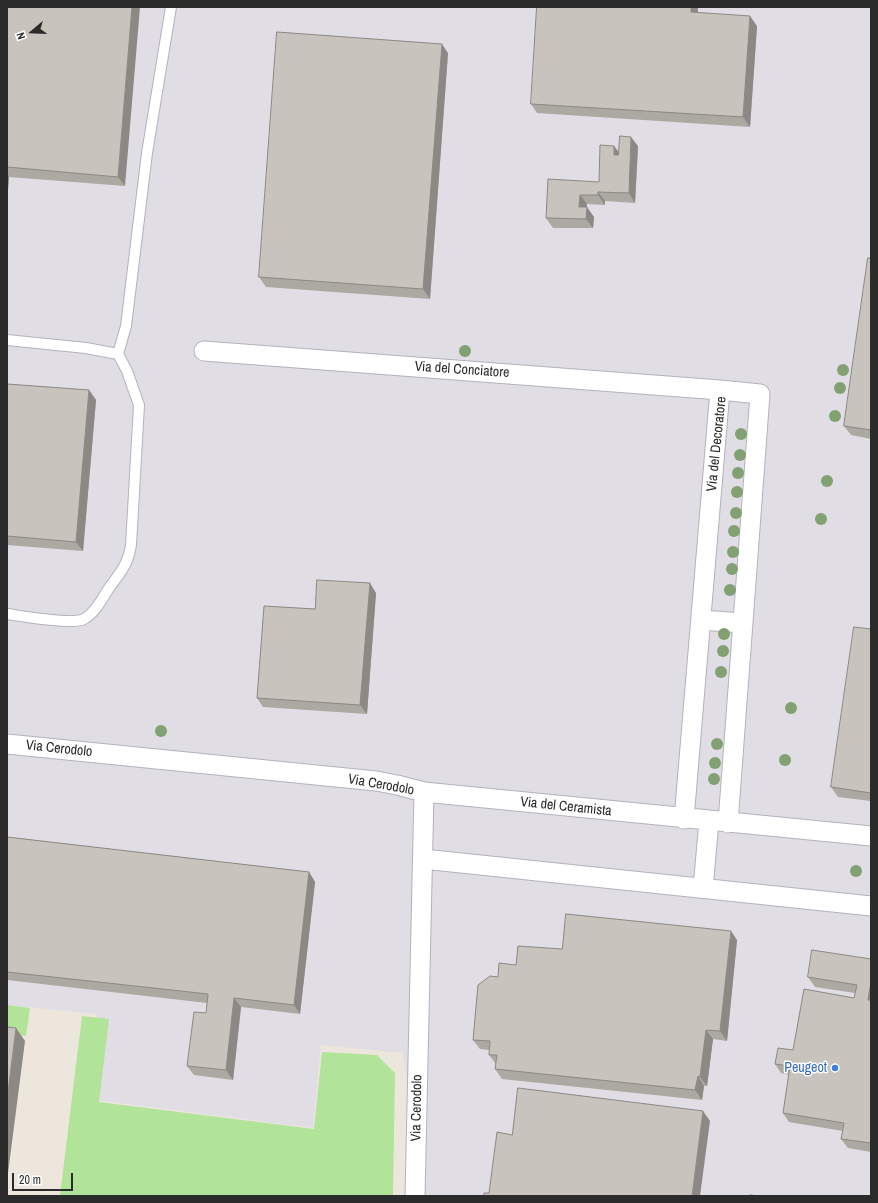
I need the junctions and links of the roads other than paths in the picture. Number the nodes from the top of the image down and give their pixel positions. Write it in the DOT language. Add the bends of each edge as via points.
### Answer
graph roads {
  1 [pos="170,7"];
  2 [pos="7,340"];
  3 [pos="204,351"];
  4 [pos="118,354"];
  5 [pos="720,390"];
  6 [pos="7,614"];
  7 [pos="701,620"];
  8 [pos="743,623"];
  9 [pos="7,744"];
  10 [pos="424,792"];
  11 [pos="684,819"];
  12 [pos="709,821"];
  13 [pos="728,823"];
  14 [pos="871,836"];
  15 [pos="423,859"];
  16 [pos="703,888"];
  17 [pos="871,906"];
  18 [pos="414,1196"];
  1 -- 4 [label="lane" via="147,154 126,326"];
  2 -- 4 [label="lane"];
  3 -- 5 [label="street, Via del Conciatore"];
  4 -- 6 [label="lane" via="139,404 129,557 91,613 82,620"];
  5 -- 7 [label="street, Via del Decoratore"];
  5 -- 8 [label="street, Via del Decoratore" via="760,394"];
  7 -- 8 [label="street"];
  7 -- 11 [label="street, Via del Decoratore"];
  8 -- 13 [label="street, Via del Decoratore"];
  9 -- 10 [label="street, Via Cerodolo" via="376,781"];
  10 -- 11 [label="street, Via del Ceramista"];
  10 -- 15 [label="street, Via Cerodolo"];
  11 -- 12 [label="street, Via del Ceramista"];
  12 -- 13 [label="street, Via del Ceramista"];
  12 -- 16 [label="street"];
  13 -- 14 [label="street, Via del Ceramista"];
  15 -- 16 [label="street"];
  15 -- 18 [label="street, Via Cerodolo"];
  16 -- 17 [label="street"];
}
